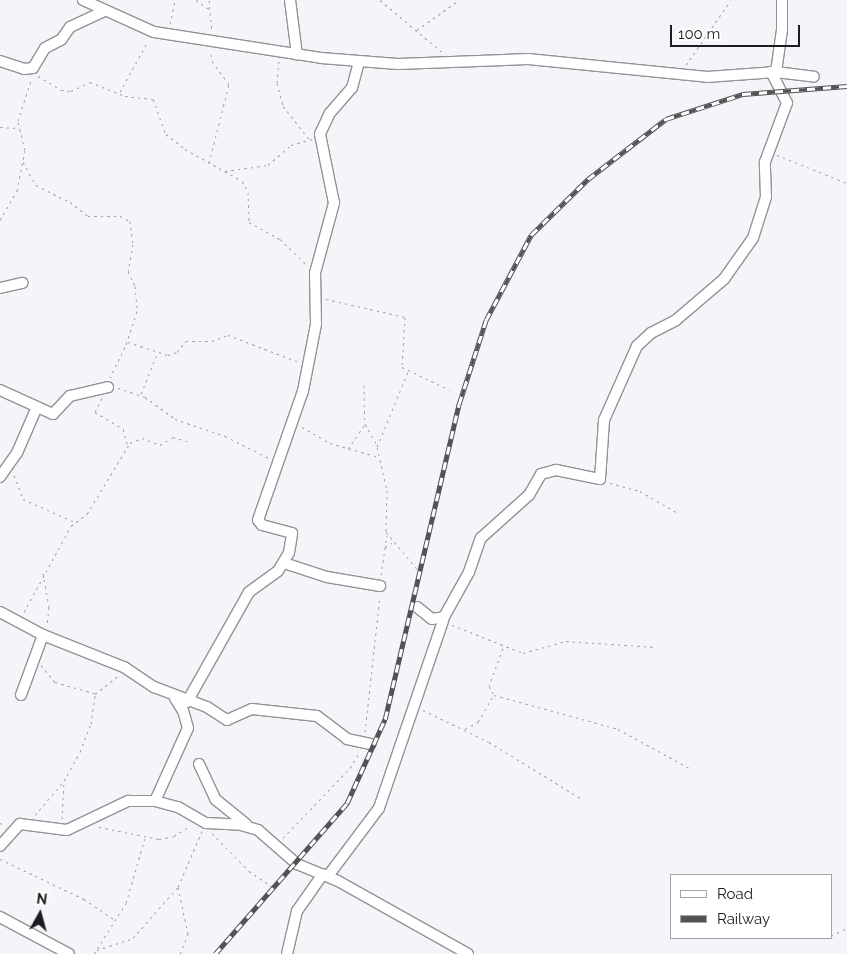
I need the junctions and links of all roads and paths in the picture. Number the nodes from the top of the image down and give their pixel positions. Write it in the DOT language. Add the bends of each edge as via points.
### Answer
graph roads {
  1 [pos="82,0"];
  2 [pos="175,0"];
  3 [pos="196,0"];
  4 [pos="209,0"];
  5 [pos="290,0"];
  6 [pos="380,0"];
  7 [pos="459,0"];
  8 [pos="731,0"];
  9 [pos="782,0"];
  10 [pos="209,9"];
  11 [pos="104,12"];
  12 [pos="417,31"];
  13 [pos="154,32"];
  14 [pos="166,34"];
  15 [pos="212,40"];
  16 [pos="280,52"];
  17 [pos="444,54"];
  18 [pos="297,55"];
  19 [pos="0,61"];
  20 [pos="359,61"];
  21 [pos="773,72"];
  22 [pos="678,74"];
  23 [pos="814,77"];
  24 [pos="119,93"];
  25 [pos="0,127"];
  26 [pos="18,128"];
  27 [pos="320,134"];
  28 [pos="310,139"];
  29 [pos="771,147"];
  30 [pos="23,162"];
  31 [pos="209,163"];
  32 [pos="225,171"];
  33 [pos="847,183"];
  34 [pos="0,220"];
  35 [pos="315,273"];
  36 [pos="22,283"];
  37 [pos="0,288"];
  38 [pos="318,297"];
  39 [pos="127,342"];
  40 [pos="158,354"];
  41 [pos="306,365"];
  42 [pos="408,372"];
  43 [pos="364,385"];
  44 [pos="108,386"];
  45 [pos="0,390"];
  46 [pos="450,390"];
  47 [pos="141,395"];
  48 [pos="36,409"];
  49 [pos="292,422"];
  50 [pos="365,424"];
  51 [pos="188,441"];
  52 [pos="377,444"];
  53 [pos="128,446"];
  54 [pos="348,449"];
  55 [pos="379,458"];
  56 [pos="278,460"];
  57 [pos="7,467"];
  58 [pos="0,478"];
  59 [pos="600,479"];
  60 [pos="676,512"];
  61 [pos="76,523"];
  62 [pos="387,535"];
  63 [pos="392,543"];
  64 [pos="384,547"];
  65 [pos="284,563"];
  66 [pos="417,569"];
  67 [pos="43,572"];
  68 [pos="380,586"];
  69 [pos="417,607"];
  70 [pos="0,612"];
  71 [pos="443,621"];
  72 [pos="19,622"];
  73 [pos="43,635"];
  74 [pos="656,647"];
  75 [pos="503,648"];
  76 [pos="33,661"];
  77 [pos="124,667"];
  78 [pos="95,694"];
  79 [pos="21,695"];
  80 [pos="494,695"];
  81 [pos="174,697"];
  82 [pos="188,702"];
  83 [pos="417,707"];
  84 [pos="463,730"];
  85 [pos="367,743"];
  86 [pos="198,764"];
  87 [pos="691,769"];
  88 [pos="64,782"];
  89 [pos="582,799"];
  90 [pos="155,801"];
  91 [pos="199,820"];
  92 [pos="86,822"];
  93 [pos="28,824"];
  94 [pos="249,827"];
  95 [pos="60,830"];
  96 [pos="145,838"];
  97 [pos="273,842"];
  98 [pos="0,846"];
  99 [pos="0,859"];
  100 [pos="326,875"];
  101 [pos="178,887"];
  102 [pos="274,888"];
  103 [pos="0,917"];
  104 [pos="114,919"];
  105 [pos="847,928"];
  106 [pos="832,936"];
  107 [pos="96,950"];
  108 [pos="69,954"];
  109 [pos="94,954"];
  110 [pos="180,954"];
  111 [pos="287,954"];
  112 [pos="468,954"];
  1 -- 11 [label="street"];
  2 -- 14 [label="path"];
  3 -- 10 [label="path"];
  4 -- 10 [label="path"];
  5 -- 18 [label="street"];
  6 -- 12 [label="path"];
  7 -- 12 [label="path"];
  8 -- 22 [label="path" via="705,43"];
  9 -- 21 [label="street" via="782,30"];
  10 -- 15 [label="path"];
  11 -- 13 [label="street"];
  11 -- 19 [label="street" via="70,27 61,40 45,48 33,68 24,69"];
  12 -- 17 [label="path"];
  13 -- 14 [label="street"];
  13 -- 24 [label="path"];
  14 -- 15 [label="street"];
  15 -- 16 [label="street"];
  15 -- 31 [label="path" via="210,58 230,84"];
  16 -- 18 [label="street"];
  16 -- 28 [label="path" via="277,83 283,106"];
  18 -- 20 [label="street"];
  20 -- 22 [label="street" via="398,64 528,59"];
  20 -- 27 [label="street" via="352,88 330,113"];
  21 -- 22 [label="street" via="707,77"];
  21 -- 23 [label="street"];
  21 -- 29 [label="street" via="788,104"];
  24 -- 26 [label="path" via="90,82 71,91 61,90 34,72"];
  24 -- 31 [label="path" via="153,99 166,134"];
  25 -- 26 [label="path"];
  26 -- 30 [label="path" via="24,144"];
  27 -- 28 [label="path"];
  27 -- 35 [label="street" via="334,204"];
  28 -- 32 [label="path" via="291,145 268,165"];
  29 -- 33 [label="path" via="778,156"];
  29 -- 59 [label="street" via="764,169 766,197 758,225 740,261 676,320 645,337 626,365 604,420"];
  30 -- 34 [label="path" via="16,195"];
  30 -- 39 [label="path" via="36,185 70,202 88,216 120,216 130,221 133,244 128,270 135,286 137,311"];
  31 -- 32 [label="path"];
  32 -- 35 [label="path" via="246,186 249,222 280,238"];
  35 -- 38 [label="street"];
  36 -- 37 [label="street"];
  38 -- 41 [label="street" via="316,324"];
  38 -- 42 [label="path" via="405,317 408,324 401,365"];
  39 -- 40 [label="path"];
  39 -- 44 [label="path" via="113,366"];
  40 -- 41 [label="path" via="174,354 186,342 212,342 228,335"];
  40 -- 47 [label="path"];
  41 -- 49 [label="street" via="303,391"];
  42 -- 46 [label="path"];
  42 -- 52 [label="path"];
  43 -- 50 [label="path"];
  44 -- 47 [label="path"];
  44 -- 48 [label="street" via="70,396 53,414"];
  44 -- 53 [label="path" via="95,412 123,429"];
  45 -- 48 [label="street"];
  47 -- 56 [label="path" via="175,419 225,436 250,451"];
  48 -- 57 [label="street"];
  49 -- 54 [label="path"];
  49 -- 56 [label="street"];
  50 -- 52 [label="path"];
  50 -- 54 [label="path"];
  51 -- 53 [label="path" via="173,437 160,445 137,439"];
  52 -- 55 [label="path"];
  53 -- 61 [label="path" via="100,496"];
  54 -- 55 [label="path"];
  55 -- 62 [label="path" via="387,490"];
  56 -- 65 [label="street" via="258,521 292,533"];
  57 -- 58 [label="street"];
  57 -- 61 [label="path" via="23,500"];
  59 -- 60 [label="path" via="640,491"];
  59 -- 69 [label="street" via="556,470 541,474 529,495 482,538 469,572 444,617 432,619"];
  61 -- 67 [label="path"];
  62 -- 63 [label="path"];
  62 -- 64 [label="path"];
  63 -- 64 [label="path"];
  63 -- 66 [label="path"];
  64 -- 68 [label="path"];
  65 -- 68 [label="street" via="327,577"];
  65 -- 82 [label="street" via="249,592"];
  67 -- 72 [label="path"];
  67 -- 73 [label="path" via="49,607"];
  68 -- 85 [label="path"];
  70 -- 72 [label="street"];
  71 -- 75 [label="path"];
  71 -- 83 [label="street"];
  72 -- 73 [label="street"];
  73 -- 76 [label="street"];
  73 -- 77 [label="street"];
  74 -- 75 [label="path" via="566,641 533,653"];
  75 -- 80 [label="path" via="489,686"];
  76 -- 78 [label="path" via="48,670 55,682"];
  76 -- 79 [label="street"];
  77 -- 78 [label="path" via="116,680"];
  77 -- 81 [label="street"];
  78 -- 88 [label="path" via="86,738"];
  80 -- 84 [label="path" via="478,722"];
  80 -- 87 [label="path" via="624,732"];
  81 -- 82 [label="street"];
  81 -- 90 [label="street" via="184,711 188,728"];
  82 -- 85 [label="street" via="205,706 230,721 252,709 317,716 347,739"];
  83 -- 84 [label="path"];
  83 -- 100 [label="street" via="394,756 379,808"];
  84 -- 89 [label="path"];
  85 -- 97 [label="path" via="350,768 288,834"];
  86 -- 94 [label="street" via="215,798"];
  88 -- 93 [label="path"];
  88 -- 95 [label="path"];
  90 -- 91 [label="street" via="178,807"];
  90 -- 92 [label="street" via="128,802"];
  91 -- 94 [label="street"];
  91 -- 96 [label="path" via="174,836"];
  92 -- 95 [label="street"];
  92 -- 96 [label="path"];
  93 -- 95 [label="street"];
  93 -- 98 [label="street" via="17,826"];
  94 -- 97 [label="street"];
  96 -- 104 [label="path" via="126,903"];
  97 -- 100 [label="street" via="297,864"];
  99 -- 104 [label="path" via="84,899"];
  100 -- 111 [label="street" via="297,911"];
  100 -- 112 [label="street"];
  101 -- 102 [label="path" via="184,864 204,827 250,871"];
  101 -- 107 [label="path" via="133,938"];
  101 -- 110 [label="path" via="188,934"];
  103 -- 108 [label="street"];
  104 -- 107 [label="path"];
  105 -- 106 [label="path"];
  107 -- 109 [label="path"];
}
